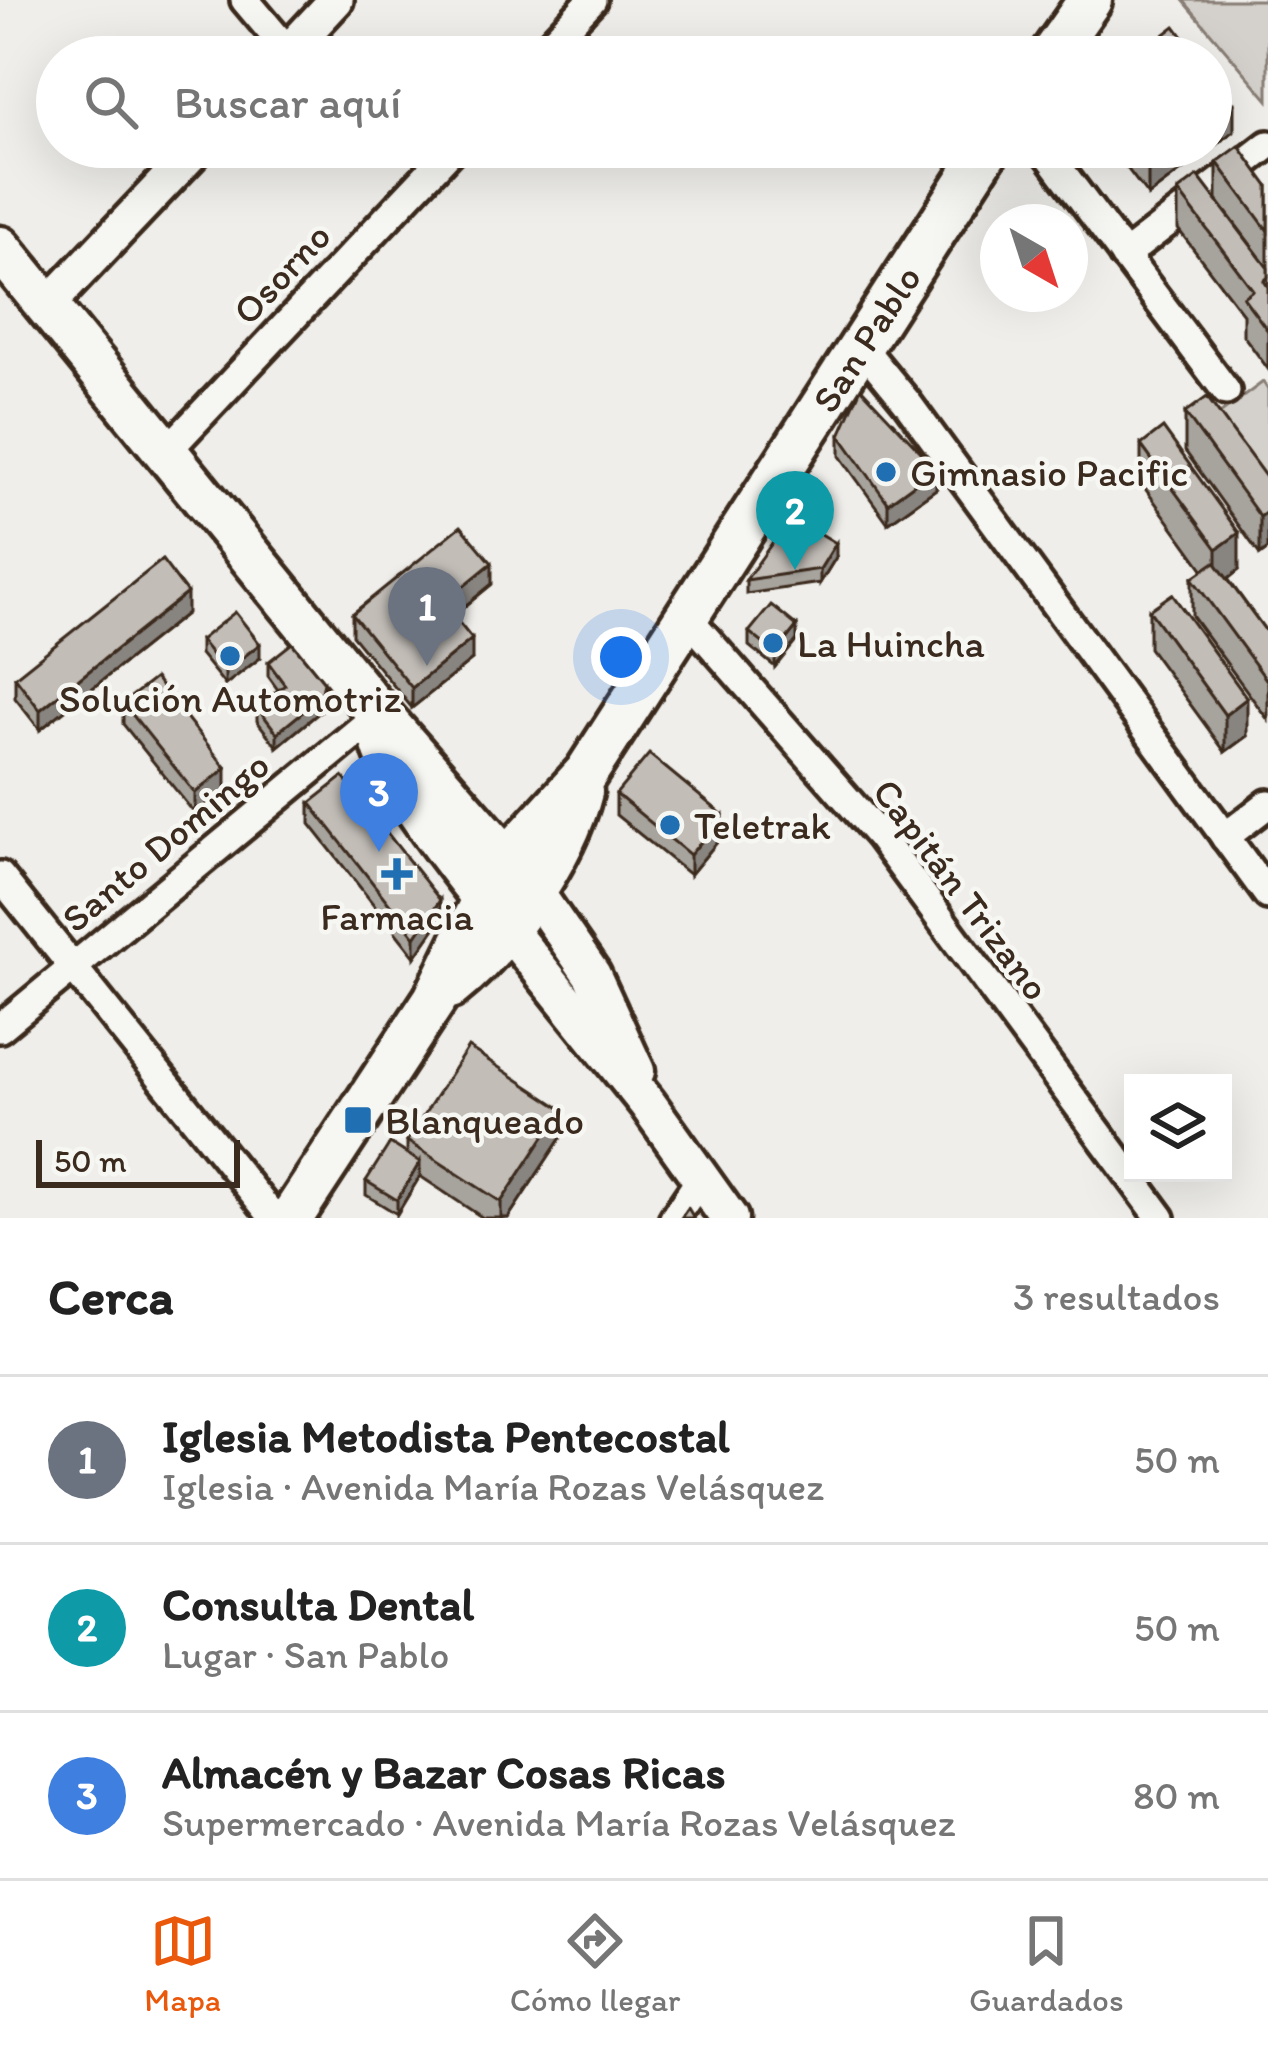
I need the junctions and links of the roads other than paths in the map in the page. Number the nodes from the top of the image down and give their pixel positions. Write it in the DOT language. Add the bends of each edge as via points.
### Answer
graph roads {
  1 [pos="245,0"];
  2 [pos="336,0"];
  3 [pos="592,0"];
  4 [pos="1090,0"];
  5 [pos="272,36"];
  6 [pos="303,36"];
  7 [pos="558,36"];
  8 [pos="1065,36"];
  9 [pos="1264,156"];
  10 [pos="178,168"];
  11 [pos="434,168"];
  12 [pos="974,168"];
  13 [pos="1059,168"];
  14 [pos="0,248"];
  15 [pos="1124,256"];
  16 [pos="47,306"];
  17 [pos="860,345"];
  18 [pos="1226,391"];
  19 [pos="166,452"];
  20 [pos="688,618"];
  21 [pos="379,714"];
  22 [pos="1268,804"];
  23 [pos="1225,837"];
  24 [pos="521,875"];
  25 [pos="0,876"];
  26 [pos="1268,896"];
  27 [pos="495,912"];
  28 [pos="73,968"];
  29 [pos="0,1028"];
  30 [pos="647,1102"];
  31 [pos="701,1178"];
  32 [pos="274,1218"];
  33 [pos="291,1218"];
  34 [pos="674,1218"];
  35 [pos="729,1218"];
  36 [pos="1161,1218"];
  1 -- 5 [label="street"];
  2 -- 6 [label="street"];
  3 -- 7 [label="street"];
  4 -- 8 [label="main road"];
  9 -- 15 [label="street"];
  10 -- 16 [label="street"];
  11 -- 19 [label="street, Osorno"];
  12 -- 17 [label="main road, San Pablo"];
  13 -- 15 [label="street"];
  14 -- 16 [label="main road"];
  15 -- 18 [label="street"];
  16 -- 19 [label="main road"];
  17 -- 20 [label="main road, San Pablo"];
  17 -- 23 [label="street"];
  19 -- 21 [label="main road"];
  20 -- 24 [label="main road, San Pablo"];
  20 -- 36 [label="street, Capitán Trizano" via="880,837"];
  21 -- 24 [label="main road"];
  21 -- 27 [label="main road" via="395,773"];
  21 -- 28 [label="street, Santo Domingo"];
  22 -- 23 [label="street"];
  23 -- 26 [label="street"];
  24 -- 27 [label="main road, San Pablo"];
  24 -- 30 [label="main road" via="592,975"];
  25 -- 28 [label="street"];
  27 -- 30 [label="main road"];
  27 -- 33 [label="main road, San Pablo"];
  28 -- 29 [label="street, Santo Domingo"];
  28 -- 32 [label="street"];
  30 -- 31 [label="main road"];
  31 -- 34 [label="street"];
  31 -- 35 [label="main road"];
}
